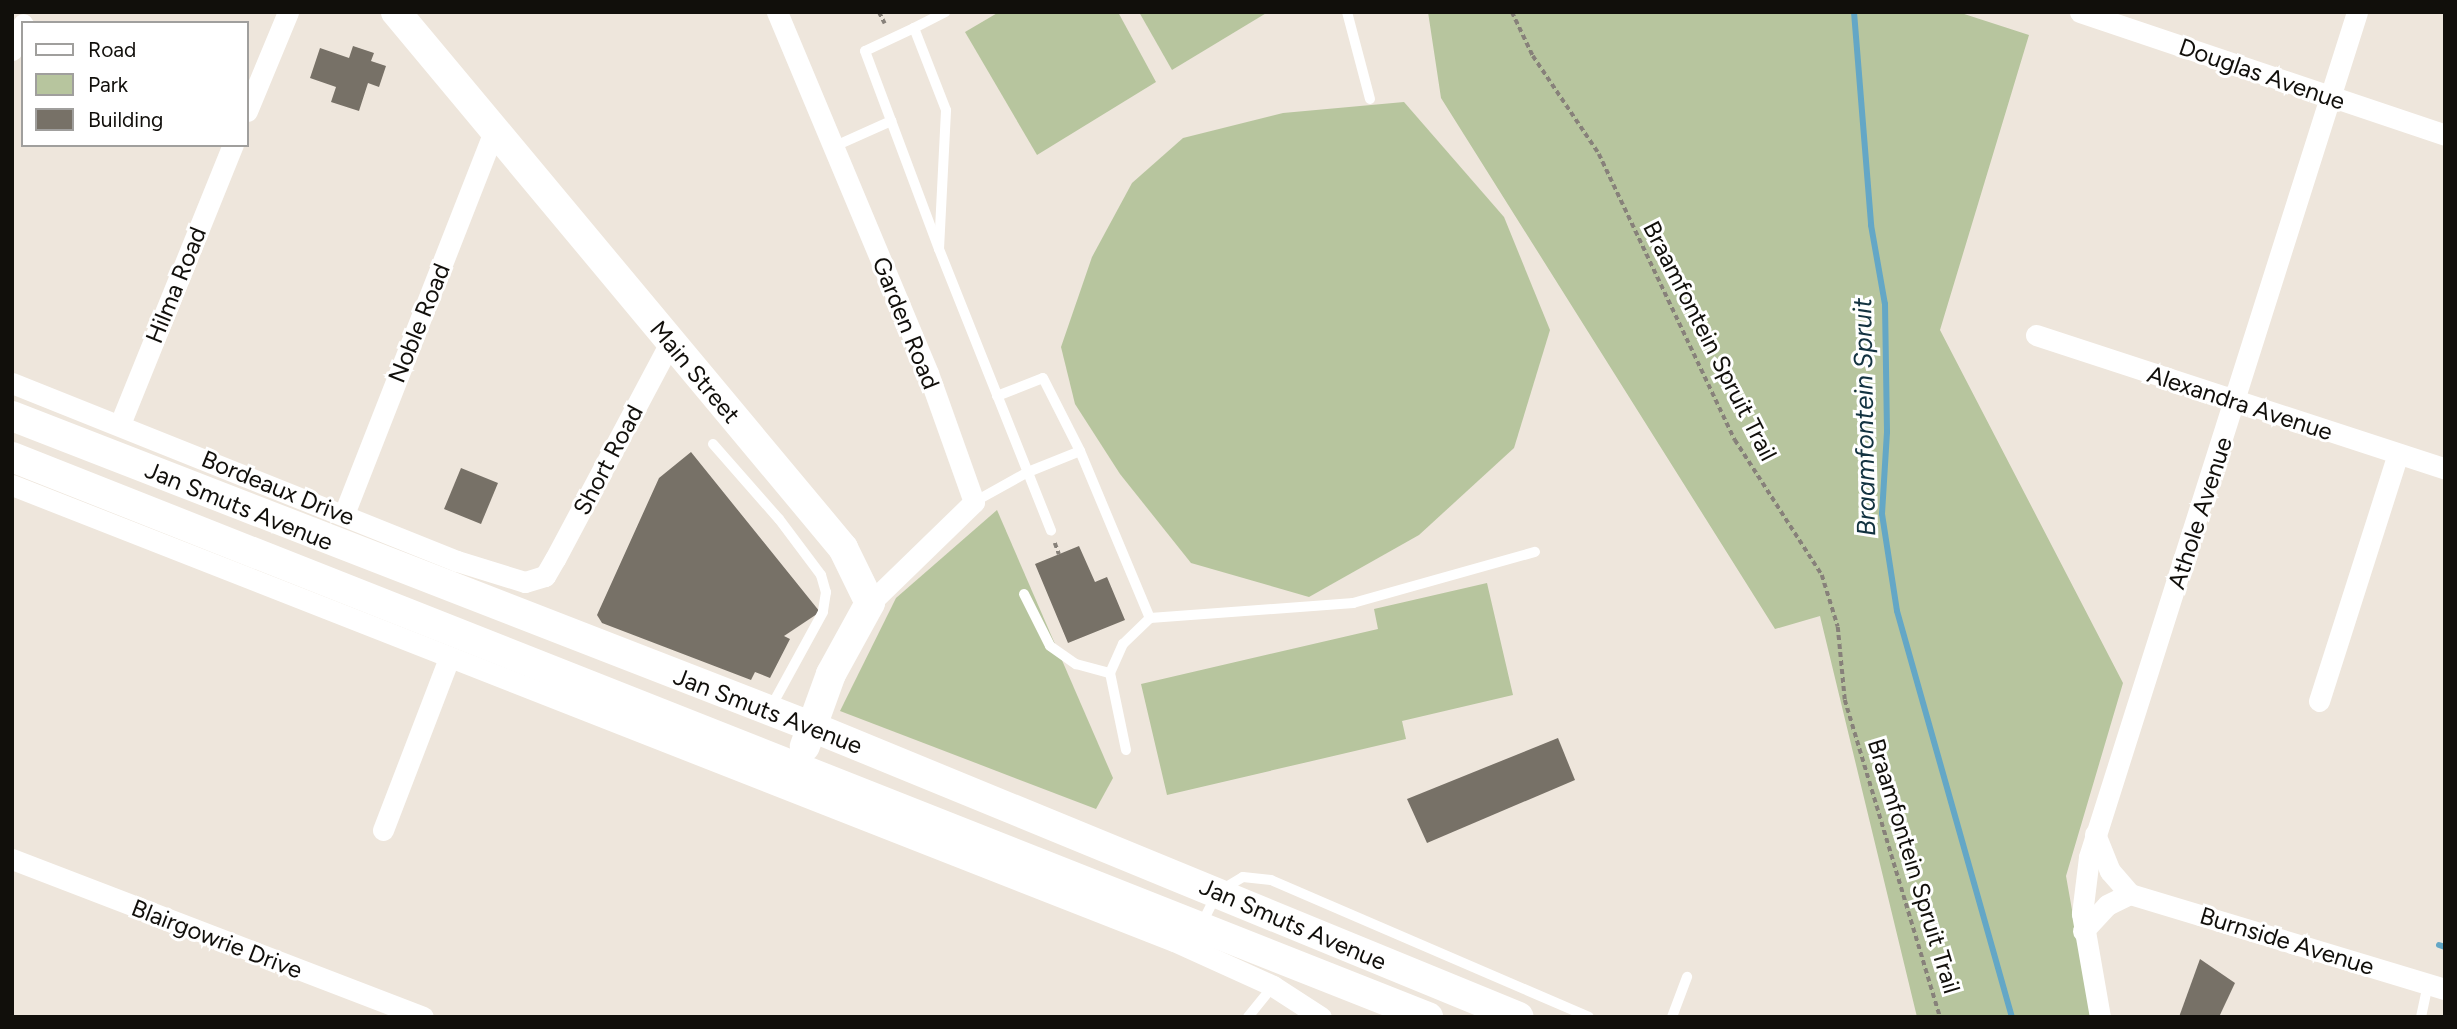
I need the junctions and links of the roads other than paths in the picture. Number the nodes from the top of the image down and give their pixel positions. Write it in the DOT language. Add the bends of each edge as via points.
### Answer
graph roads {
  1 [pos="288,12"];
  2 [pos="396,12"];
  3 [pos="777,12"];
  4 [pos="944,12"];
  5 [pos="1347,12"];
  6 [pos="2080,12"];
  7 [pos="2357,12"];
  8 [pos="21,28"];
  9 [pos="914,28"];
  10 [pos="12,50"];
  11 [pos="2330,98"];
  12 [pos="1370,99"];
  13 [pos="248,109"];
  14 [pos="891,121"];
  15 [pos="494,132"];
  16 [pos="2445,135"];
  17 [pos="232,147"];
  18 [pos="833,147"];
  19 [pos="939,249"];
  20 [pos="2036,335"];
  21 [pos="670,343"];
  22 [pos="12,383"];
  23 [pos="998,396"];
  24 [pos="2236,403"];
  25 [pos="12,416"];
  26 [pos="120,424"];
  27 [pos="713,444"];
  28 [pos="1080,451"];
  29 [pos="2398,454"];
  30 [pos="12,457"];
  31 [pos="2445,469"];
  32 [pos="1028,472"];
  33 [pos="12,485"];
  34 [pos="804,498"];
  35 [pos="974,502"];
  36 [pos="344,514"];
  37 [pos="779,519"];
  38 [pos="1051,531"];
  39 [pos="1535,552"];
  40 [pos="545,576"];
  41 [pos="1024,594"];
  42 [pos="870,603"];
  43 [pos="1150,618"];
  44 [pos="449,658"];
  45 [pos="1111,673"];
  46 [pos="2319,701"];
  47 [pos="769,710"];
  48 [pos="810,726"];
  49 [pos="1126,750"];
  50 [pos="800,765"];
  51 [pos="383,830"];
  52 [pos="2095,834"];
  53 [pos="12,859"];
  54 [pos="1218,892"];
  55 [pos="2130,894"];
  56 [pos="1201,925"];
  57 [pos="2083,931"];
  58 [pos="1687,977"];
  59 [pos="1273,986"];
  60 [pos="2436,986"];
  61 [pos="1450,987"];
  62 [pos="423,1017"];
  63 [pos="1248,1017"];
  64 [pos="1321,1017"];
  65 [pos="1428,1017"];
  66 [pos="1437,1017"];
  67 [pos="1519,1017"];
  68 [pos="1589,1017"];
  69 [pos="1672,1017"];
  70 [pos="2100,1017"];
  71 [pos="2421,1017"];
  1 -- 13 [label="street"];
  2 -- 15 [label="main road, Main Street"];
  3 -- 18 [label="street, Garden Road"];
  4 -- 9 [label="lane"];
  5 -- 12 [label="lane"];
  6 -- 11 [label="street, Douglas Avenue"];
  7 -- 11 [label="street, Athole Avenue"];
  8 -- 10 [label="street"];
  9 -- 14 [label="lane" via="865,51"];
  9 -- 19 [label="lane" via="946,110"];
  11 -- 16 [label="street, Douglas Avenue"];
  11 -- 24 [label="street, Athole Avenue"];
  14 -- 18 [label="lane"];
  14 -- 19 [label="lane"];
  15 -- 21 [label="main road, Main Street"];
  15 -- 36 [label="street, Noble Road"];
  17 -- 26 [label="street, Hilma Road"];
  18 -- 35 [label="street, Garden Road" via="928,373"];
  19 -- 23 [label="lane"];
  20 -- 24 [label="street, Alexandra Avenue"];
  21 -- 34 [label="main road, Main Street"];
  21 -- 40 [label="street, Short Road"];
  22 -- 26 [label="street, Bordeaux Drive"];
  23 -- 28 [label="lane" via="1043,378"];
  23 -- 32 [label="lane"];
  24 -- 29 [label="street, Alexandra Avenue"];
  24 -- 52 [label="street, Athole Avenue"];
  25 -- 47 [label="main road, Jan Smuts Avenue"];
  26 -- 36 [label="street, Bordeaux Drive"];
  27 -- 37 [label="lane"];
  28 -- 32 [label="lane"];
  28 -- 43 [label="lane"];
  29 -- 31 [label="street, Alexandra Avenue"];
  29 -- 46 [label="street"];
  30 -- 50 [label="main road, Jan Smuts Avenue"];
  32 -- 35 [label="lane"];
  32 -- 38 [label="lane"];
  33 -- 44 [label="street"];
  34 -- 37 [label="lane"];
  34 -- 42 [label="main road, Main Street" via="843,548"];
  35 -- 42 [label="street"];
  36 -- 40 [label="street, Bordeaux Drive" via="517,582"];
  37 -- 47 [label="lane" via="821,575 826,601"];
  39 -- 43 [label="lane" via="1353,603"];
  41 -- 45 [label="lane" via="1050,646 1076,663"];
  42 -- 48 [label="main road" via="845,644"];
  43 -- 45 [label="lane" via="1123,644"];
  44 -- 51 [label="street"];
  44 -- 59 [label="street" via="1174,941"];
  45 -- 49 [label="lane"];
  47 -- 48 [label="main road, Jan Smuts Avenue"];
  48 -- 50 [label="main road"];
  48 -- 54 [label="main road, Jan Smuts Avenue"];
  50 -- 56 [label="main road, Jan Smuts Avenue"];
  52 -- 55 [label="street" via="2110,872"];
  52 -- 57 [label="street, Athole Avenue" via="2082,895"];
  53 -- 62 [label="street, Blairgowrie Drive"];
  54 -- 56 [label="lane"];
  54 -- 61 [label="main road, Jan Smuts Avenue"];
  54 -- 68 [label="lane" via="1243,877 1271,880"];
  55 -- 57 [label="street" via="2107,905"];
  55 -- 60 [label="street, Burnside Avenue"];
  56 -- 65 [label="main road, Jan Smuts Avenue"];
  57 -- 70 [label="street, Athole Avenue"];
  58 -- 69 [label="lane"];
  59 -- 63 [label="lane"];
  59 -- 64 [label="street"];
  60 -- 71 [label="lane"];
  61 -- 66 [label="street"];
  61 -- 67 [label="main road, Jan Smuts Avenue"];
}
